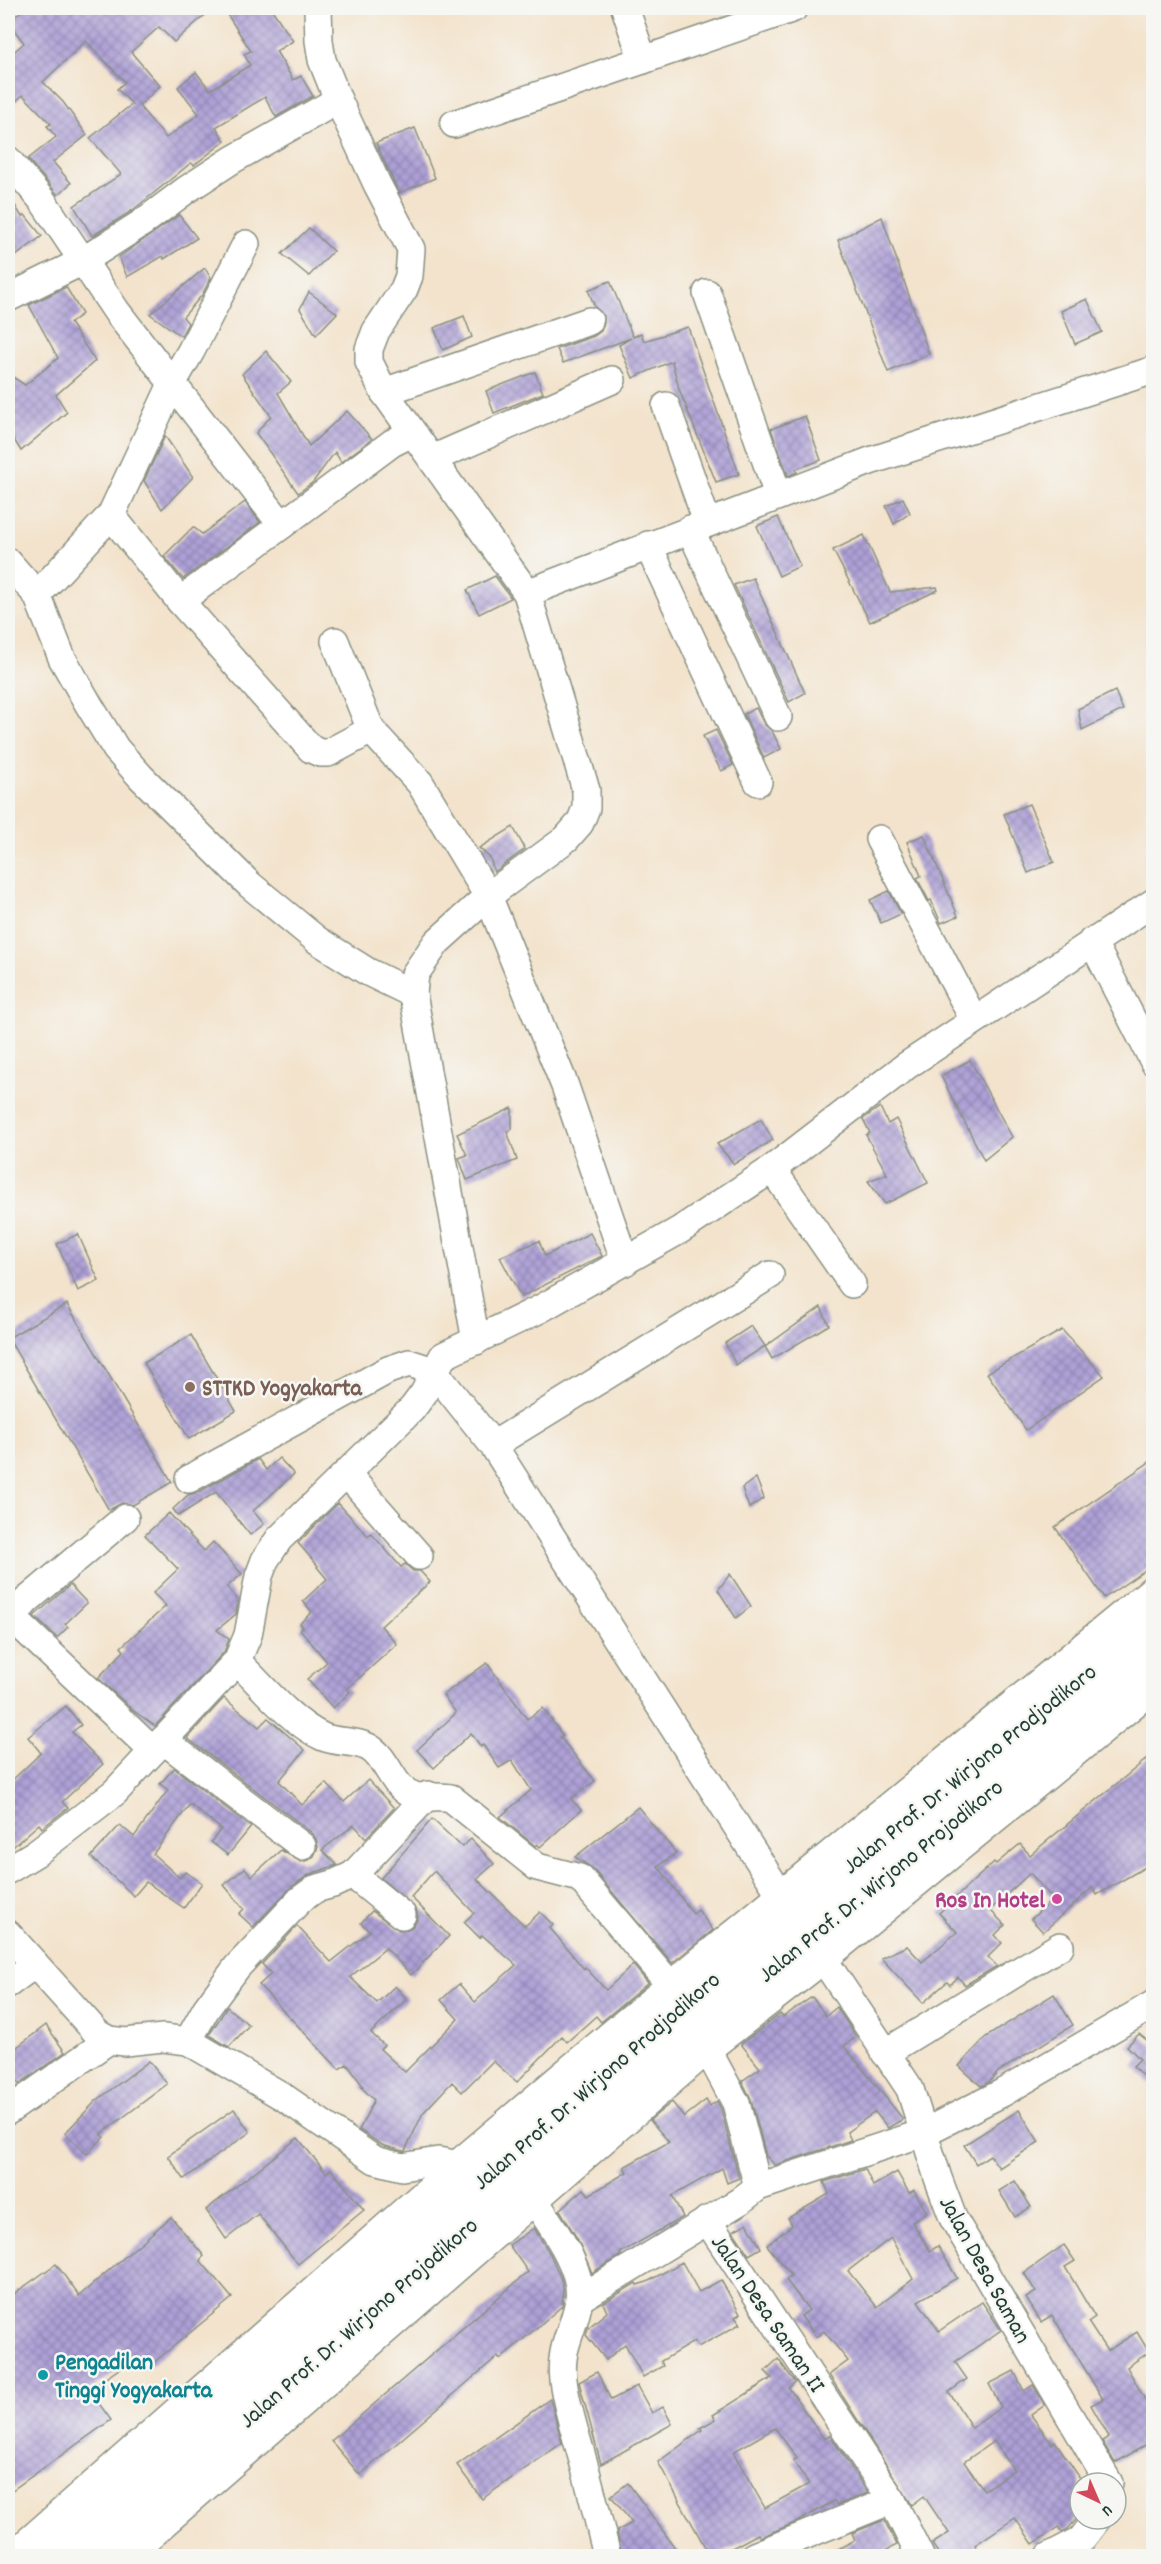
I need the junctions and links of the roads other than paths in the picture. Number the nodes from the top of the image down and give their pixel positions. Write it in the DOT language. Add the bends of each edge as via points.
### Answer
graph roads {
  1 [pos="318,8"];
  2 [pos="625,8"];
  3 [pos="794,8"];
  4 [pos="643,60"];
  5 [pos="338,100"];
  6 [pos="454,124"];
  7 [pos="8,159"];
  8 [pos="246,244"];
  9 [pos="81,262"];
  10 [pos="707,293"];
  11 [pos="8,298"];
  12 [pos="589,321"];
  13 [pos="1154,370"];
  14 [pos="612,380"];
  15 [pos="173,382"];
  16 [pos="384,392"];
  17 [pos="666,406"];
  18 [pos="412,433"];
  19 [pos="432,459"];
  20 [pos="778,495"];
  21 [pos="111,515"];
  22 [pos="282,525"];
  23 [pos="699,525"];
  24 [pos="648,545"];
  25 [pos="8,562"];
  26 [pos="527,593"];
  27 [pos="37,595"];
  28 [pos="180,601"];
  29 [pos="335,641"];
  30 [pos="777,717"];
  31 [pos="371,730"];
  32 [pos="758,782"];
  33 [pos="879,839"];
  34 [pos="488,897"];
  35 [pos="1154,902"];
  36 [pos="1092,941"];
  37 [pos="413,994"];
  38 [pos="974,1020"];
  39 [pos="1154,1062"];
  40 [pos="772,1169"];
  41 [pos="625,1262"];
  42 [pos="770,1275"];
  43 [pos="852,1284"];
  44 [pos="476,1341"];
  45 [pos="434,1371"];
  46 [pos="493,1445"];
  47 [pos="347,1474"];
  48 [pos="189,1479"];
  49 [pos="125,1518"];
  50 [pos="419,1556"];
  51 [pos="1154,1592"];
  52 [pos="1154,1620"];
  53 [pos="1098,1650"];
  54 [pos="1154,1655"];
  55 [pos="237,1662"];
  56 [pos="1154,1684"];
  57 [pos="158,1746"];
  58 [pos="428,1795"];
  59 [pos="302,1846"];
  60 [pos="8,1870"];
  61 [pos="353,1875"];
  62 [pos="782,1897"];
  63 [pos="402,1915"];
  64 [pos="8,1934"];
  65 [pos="1060,1946"];
  66 [pos="822,1957"];
  67 [pos="35,1964"];
  68 [pos="8,1984"];
  69 [pos="672,1987"];
  70 [pos="1154,2004"];
  71 [pos="109,2040"];
  72 [pos="188,2041"];
  73 [pos="706,2047"];
  74 [pos="885,2053"];
  75 [pos="8,2111"];
  76 [pos="923,2133"];
  77 [pos="462,2165"];
  78 [pos="758,2187"];
  79 [pos="533,2198"];
  80 [pos="707,2220"];
  81 [pos="579,2300"];
  82 [pos="1102,2471"];
  83 [pos="892,2500"];
  84 [pos="1089,2538"];
  85 [pos="100,2541"];
  86 [pos="763,2554"];
  87 [pos="16,2556"];
  88 [pos="53,2556"];
  89 [pos="607,2556"];
  90 [pos="920,2556"];
  91 [pos="1050,2556"];
  1 -- 5 [label="street" via="322,60"];
  2 -- 4 [label="street"];
  3 -- 4 [label="street"];
  4 -- 6 [label="street"];
  5 -- 9 [label="street" via="232,160"];
  5 -- 16 [label="street" via="411,249 410,276 369,349 369,362"];
  7 -- 9 [label="street" via="42,200"];
  8 -- 15 [label="street"];
  9 -- 11 [label="street"];
  9 -- 15 [label="street"];
  10 -- 20 [label="street"];
  12 -- 16 [label="street"];
  13 -- 20 [label="street" via="930,440"];
  14 -- 19 [label="street"];
  15 -- 21 [label="street"];
  15 -- 22 [label="street"];
  16 -- 18 [label="street"];
  17 -- 23 [label="street"];
  18 -- 19 [label="street"];
  18 -- 22 [label="street" via="392,443"];
  19 -- 26 [label="street"];
  20 -- 23 [label="street"];
  21 -- 27 [label="street"];
  21 -- 28 [label="street"];
  22 -- 28 [label="street"];
  23 -- 24 [label="street"];
  23 -- 30 [label="street"];
  24 -- 26 [label="street"];
  24 -- 32 [label="street"];
  25 -- 27 [label="street"];
  26 -- 34 [label="street" via="586,790 586,808 580,823 566,839"];
  27 -- 37 [label="street" via="62,658 88,705 116,749 141,777 250,885 317,940"];
  28 -- 31 [label="street" via="311,749 328,753"];
  29 -- 31 [label="street"];
  31 -- 34 [label="street" via="420,783"];
  33 -- 38 [label="street"];
  34 -- 37 [label="street" via="437,942 415,974"];
  34 -- 41 [label="street" via="565,1086"];
  35 -- 36 [label="street"];
  36 -- 38 [label="street"];
  36 -- 39 [label="street"];
  37 -- 44 [label="street"];
  38 -- 40 [label="street" via="906,1066"];
  40 -- 41 [label="street"];
  40 -- 43 [label="street"];
  41 -- 44 [label="street"];
  42 -- 46 [label="street"];
  44 -- 45 [label="street" via="443,1356"];
  45 -- 46 [label="street"];
  45 -- 47 [label="street" via="412,1409"];
  45 -- 48 [label="street" via="409,1363 388,1370"];
  46 -- 62 [label="street"];
  47 -- 50 [label="street"];
  47 -- 55 [label="street" via="279,1539 265,1560 248,1635"];
  49 -- 57 [label="street" via="26,1601 17,1612 17,1622 82,1686"];
  51 -- 53 [label="main road"];
  52 -- 53 [label="main road, Jalan Prof. Dr. Wirjono Prodjodikoro"];
  53 -- 62 [label="main road"];
  53 -- 85 [label="main road, Jalan Prof. Dr. Wirjono Prodjodikoro" via="639,2041"];
  54 -- 85 [label="main road, Jalan Prof. Dr. Wirjono Projodikoro" via="693,2032"];
  55 -- 57 [label="street"];
  55 -- 58 [label="street" via="298,1720 323,1737 368,1747 382,1759 397,1784 415,1796"];
  56 -- 66 [label="main road"];
  57 -- 59 [label="street"];
  57 -- 60 [label="street" via="115,1792"];
  58 -- 61 [label="street"];
  58 -- 69 [label="street" via="451,1798 537,1867 580,1878"];
  61 -- 63 [label="street"];
  61 -- 72 [label="street" via="315,1889 300,1900 237,1967"];
  62 -- 69 [label="main road"];
  64 -- 67 [label="street"];
  65 -- 74 [label="street"];
  66 -- 73 [label="main road"];
  66 -- 74 [label="street, Jalan Desa Saman"];
  67 -- 68 [label="street"];
  67 -- 71 [label="street" via="98,2034"];
  69 -- 77 [label="main road"];
  70 -- 76 [label="street, Jalan Desa Saman II" via="1002,2093"];
  71 -- 72 [label="street"];
  71 -- 75 [label="street"];
  72 -- 77 [label="street" via="282,2096 375,2160 402,2166 438,2161"];
  73 -- 78 [label="street" via="736,2103"];
  73 -- 79 [label="main road"];
  74 -- 76 [label="street, Jalan Desa Saman" via="910,2089"];
  76 -- 78 [label="street, Jalan Desa Saman II"];
  76 -- 82 [label="street, Jalan Desa Saman" via="953,2218"];
  77 -- 85 [label="main road"];
  78 -- 80 [label="street, Jalan Desa Saman II"];
  79 -- 81 [label="street" via="568,2255 577,2277"];
  79 -- 85 [label="main road"];
  80 -- 81 [label="street"];
  80 -- 83 [label="street, Jalan Desa Saman II"];
  81 -- 89 [label="street" via="562,2355 563,2376"];
  83 -- 86 [label="street"];
  83 -- 90 [label="street, Jalan Desa Saman II"];
  84 -- 91 [label="street"];
  85 -- 87 [label="main road"];
  85 -- 88 [label="main road, Jalan Prof. Dr. Wirjono Prodjodikoro"];
}
